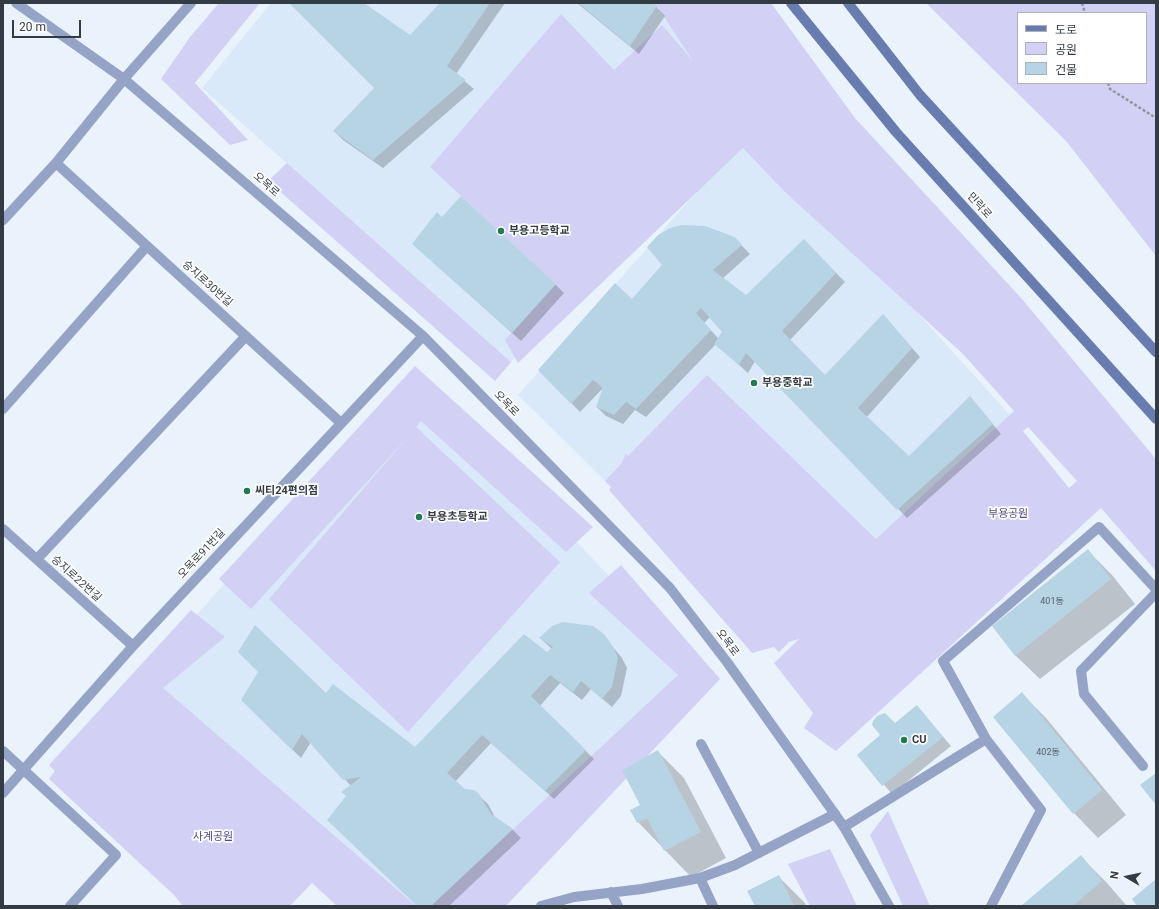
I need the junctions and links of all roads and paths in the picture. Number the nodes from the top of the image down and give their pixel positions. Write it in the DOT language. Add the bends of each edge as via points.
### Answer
graph roads {
  1 [pos="16,3"];
  2 [pos="191,3"];
  3 [pos="791,3"];
  4 [pos="848,3"];
  5 [pos="124,79"];
  6 [pos="1108,84"];
  7 [pos="1156,118"];
  8 [pos="56,163"];
  9 [pos="3,220"];
  10 [pos="147,246"];
  11 [pos="246,336"];
  12 [pos="423,336"];
  13 [pos="1156,352"];
  14 [pos="3,409"];
  15 [pos="1156,419"];
  16 [pos="342,423"];
  17 [pos="3,529"];
  18 [pos="37,559"];
  19 [pos="1156,589"];
  20 [pos="1156,592"];
  21 [pos="133,646"];
  22 [pos="986,738"];
  23 [pos="701,744"];
  24 [pos="3,751"];
  25 [pos="1143,766"];
  26 [pos="24,770"];
  27 [pos="3,793"];
  28 [pos="835,814"];
  29 [pos="844,827"];
  30 [pos="759,853"];
  31 [pos="700,878"];
  32 [pos="611,892"];
  33 [pos="70,906"];
  34 [pos="541,906"];
  35 [pos="618,906"];
  36 [pos="713,906"];
  37 [pos="890,906"];
  38 [pos="991,906"];
  1 -- 5 [label="street, 오목로"];
  2 -- 5 [label="street"];
  3 -- 15 [label="main road, 민락로" via="896,132"];
  4 -- 13 [label="main road" via="920,95"];
  5 -- 8 [label="street"];
  5 -- 12 [label="street, 오목로"];
  6 -- 7 [label="path" via="1110,89"];
  8 -- 9 [label="street"];
  8 -- 10 [label="street, 승지로30번길"];
  10 -- 11 [label="street, 승지로30번길"];
  10 -- 14 [label="street"];
  11 -- 16 [label="street, 승지로30번길"];
  11 -- 18 [label="street"];
  12 -- 16 [label="street, 오목로91번길"];
  12 -- 28 [label="street, 오목로" via="670,588 727,662"];
  16 -- 21 [label="street, 오목로91번길"];
  17 -- 18 [label="street, 승지로22번길"];
  18 -- 21 [label="street, 승지로22번길"];
  19 -- 22 [label="street" via="1099,527 943,661"];
  20 -- 25 [label="street" via="1081,671 1084,694"];
  21 -- 26 [label="street, 오목로91번길"];
  22 -- 29 [label="street"];
  22 -- 38 [label="street" via="1041,810"];
  23 -- 30 [label="street"];
  24 -- 26 [label="street"];
  26 -- 27 [label="street, 오목로91번길"];
  26 -- 33 [label="street" via="116,855"];
  28 -- 29 [label="street, 오목로"];
  28 -- 30 [label="street"];
  29 -- 37 [label="street, 오목로"];
  30 -- 31 [label="street"];
  31 -- 32 [label="street"];
  31 -- 36 [label="street"];
  32 -- 34 [label="street" via="574,897"];
  32 -- 35 [label="street"];
}
